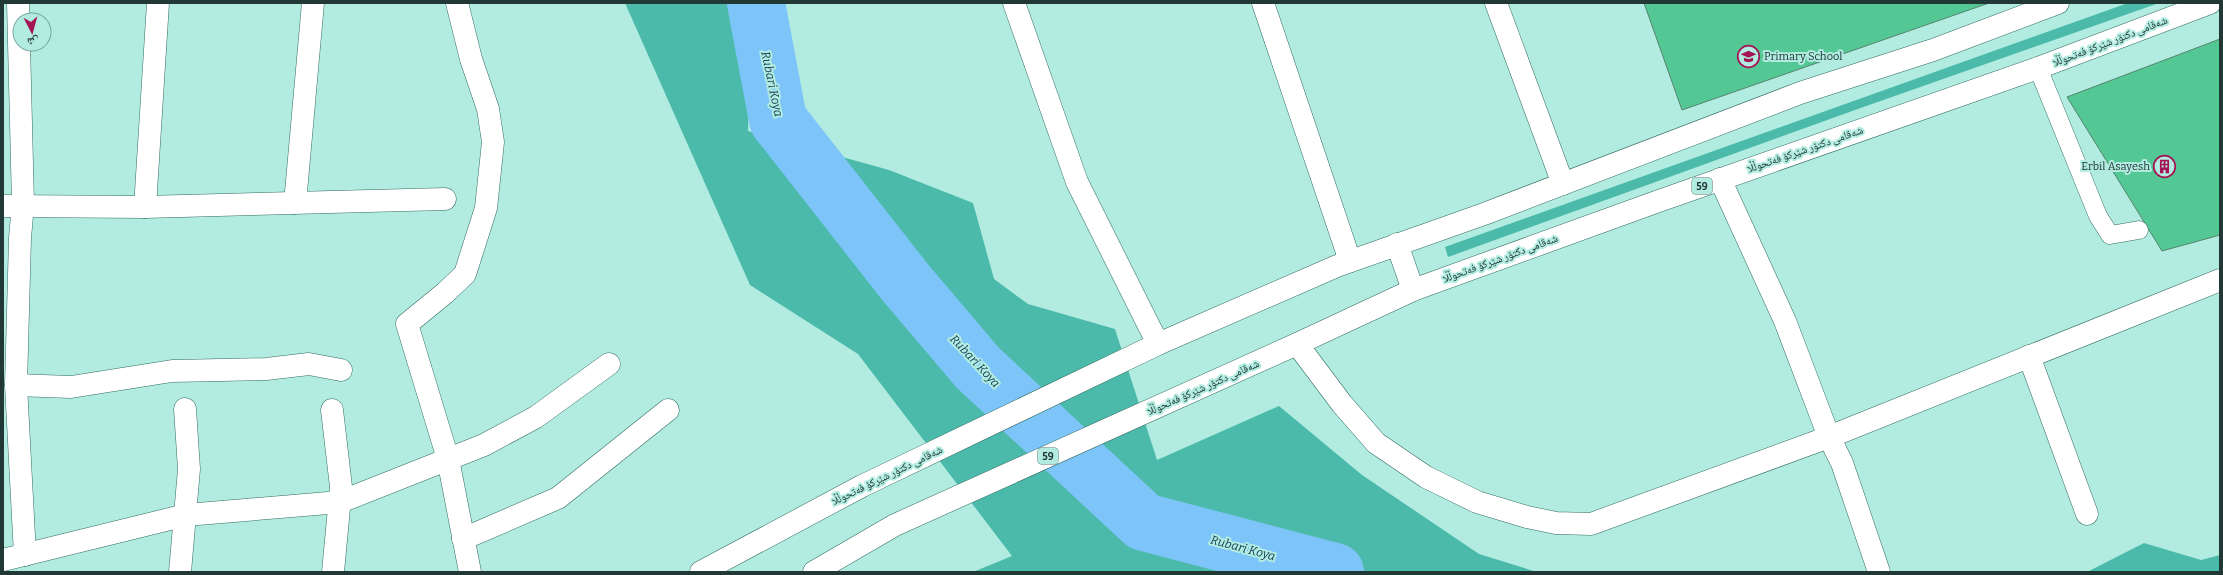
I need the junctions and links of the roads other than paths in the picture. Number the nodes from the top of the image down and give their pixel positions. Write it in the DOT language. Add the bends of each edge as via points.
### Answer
graph roads {
  1 [pos="18,3"];
  2 [pos="158,3"];
  3 [pos="313,3"];
  4 [pos="457,3"];
  5 [pos="1014,3"];
  6 [pos="1263,3"];
  7 [pos="1496,3"];
  8 [pos="2058,3"];
  9 [pos="2210,3"];
  10 [pos="2038,68"];
  11 [pos="1720,179"];
  12 [pos="1563,184"];
  13 [pos="445,200"];
  14 [pos="295,203"];
  15 [pos="13,205"];
  16 [pos="145,207"];
  17 [pos="2139,230"];
  18 [pos="1397,244"];
  19 [pos="1350,262"];
  20 [pos="2220,280"];
  21 [pos="1413,290"];
  22 [pos="1297,344"];
  23 [pos="1150,348"];
  24 [pos="2029,356"];
  25 [pos="608,364"];
  26 [pos="340,370"];
  27 [pos="16,385"];
  28 [pos="186,409"];
  29 [pos="332,410"];
  30 [pos="668,410"];
  31 [pos="1829,437"];
  32 [pos="448,459"];
  33 [pos="340,502"];
  34 [pos="2087,514"];
  35 [pos="186,515"];
  36 [pos="463,539"];
  37 [pos="26,555"];
  38 [pos="3,560"];
  39 [pos="180,572"];
  40 [pos="333,572"];
  41 [pos="470,572"];
  42 [pos="701,572"];
  43 [pos="814,572"];
  44 [pos="1879,572"];
  1 -- 15 [label="street"];
  2 -- 16 [label="street"];
  3 -- 14 [label="street"];
  4 -- 32 [label="street" via="470,59 488,109 492,136 486,208 465,274 407,324"];
  5 -- 23 [label="street" via="1077,182"];
  6 -- 19 [label="street"];
  7 -- 12 [label="street"];
  8 -- 12 [label="street, شەقامی دکتۆر شێرکۆ فەتحوڵڵا" via="1933,50 1800,93"];
  9 -- 10 [label="street, شەقامی دکتۆر شێرکۆ فەتحوڵڵا / 59"];
  10 -- 11 [label="street, شەقامی دکتۆر شێرکۆ فەتحوڵڵا / 59"];
  10 -- 17 [label="lane" via="2098,216 2110,235"];
  11 -- 21 [label="street, شەقامی دکتۆر شێرکۆ فەتحوڵڵا / 59"];
  11 -- 31 [label="street" via="1785,321"];
  12 -- 18 [label="street, شەقامی دکتۆر شێرکۆ فەتحوڵڵا"];
  13 -- 14 [label="street"];
  14 -- 16 [label="street"];
  15 -- 16 [label="street"];
  15 -- 27 [label="street" via="20,238"];
  18 -- 19 [label="street, شەقامی دکتۆر شێرکۆ فەتحوڵڵا"];
  18 -- 21 [label="street"];
  19 -- 23 [label="street, شەقامی دکتۆر شێرکۆ فەتحوڵڵا"];
  20 -- 24 [label="street"];
  21 -- 22 [label="street, شەقامی دکتۆر شێرکۆ فەتحوڵڵا / 59"];
  22 -- 31 [label="street" via="1342,404 1376,443 1426,477 1478,502 1556,523 1592,524"];
  22 -- 43 [label="street, شەقامی دکتۆر شێرکۆ فەتحوڵڵا / 59" via="895,525"];
  23 -- 42 [label="street, شەقامی دکتۆر شێرکۆ فەتحوڵڵا" via="862,486"];
  24 -- 31 [label="street"];
  24 -- 34 [label="street"];
  25 -- 32 [label="street" via="536,417 484,445"];
  26 -- 27 [label="street" via="309,364 266,369 172,371 71,387"];
  27 -- 37 [label="street"];
  28 -- 35 [label="street" via="189,469"];
  29 -- 33 [label="street" via="341,487"];
  30 -- 36 [label="street" via="558,498"];
  31 -- 44 [label="street" via="1842,463"];
  32 -- 33 [label="street"];
  32 -- 36 [label="street"];
  33 -- 35 [label="street"];
  33 -- 40 [label="street"];
  35 -- 37 [label="street"];
  35 -- 39 [label="street"];
  36 -- 41 [label="street"];
  37 -- 38 [label="street"];
}
